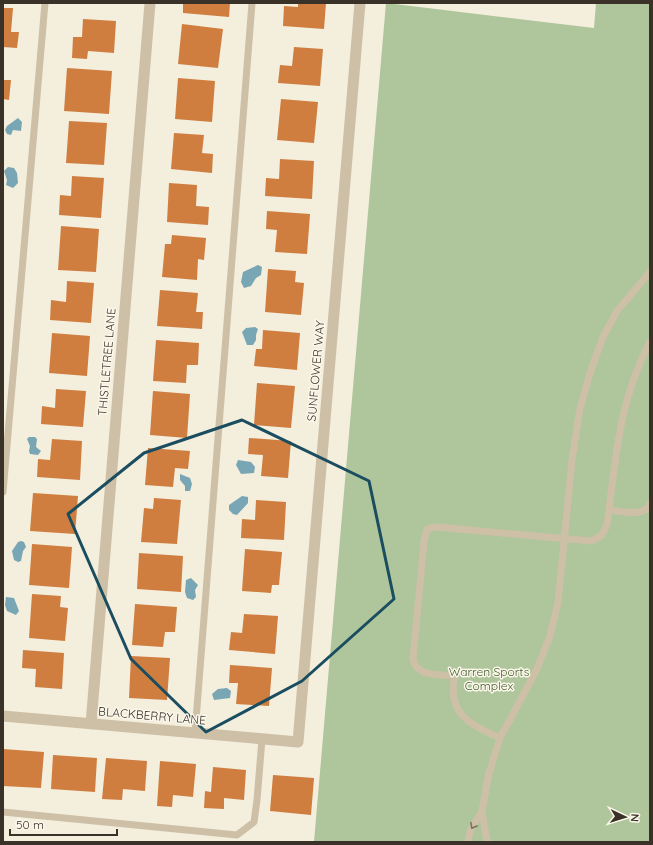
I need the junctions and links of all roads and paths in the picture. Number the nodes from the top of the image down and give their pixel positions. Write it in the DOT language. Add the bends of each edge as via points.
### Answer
graph roads {
  1 [pos="45,3"];
  2 [pos="150,3"];
  3 [pos="252,3"];
  4 [pos="360,3"];
  5 [pos="650,272"];
  6 [pos="650,342"];
  7 [pos="3,492"];
  8 [pos="650,504"];
  9 [pos="609,510"];
  10 [pos="565,539"];
  11 [pos="3,716"];
  12 [pos="91,724"];
  13 [pos="195,733"];
  14 [pos="500,738"];
  15 [pos="262,739"];
  16 [pos="298,742"];
  17 [pos="482,811"];
  18 [pos="3,812"];
  19 [pos="468,842"];
  20 [pos="488,842"];
  1 -- 7 [label="lane"];
  2 -- 12 [label="street, THISTLETREE LANE"];
  3 -- 13 [label="lane"];
  4 -- 16 [label="street, SUNFLOWER WAY"];
  5 -- 10 [label="lane" via="617,311 603,337 591,370 580,408 572,460"];
  6 -- 9 [label="lane" via="631,386 619,427"];
  8 -- 9 [label="lane" via="639,513"];
  9 -- 10 [label="lane" via="607,526 601,536 592,541"];
  10 -- 14 [label="lane" via="558,603 549,639 536,671"];
  10 -- 14 [label="lane" via="436,527 427,530 414,667 419,672 454,676 454,698 460,714 473,726"];
  11 -- 12 [label="street, BLACKBERRY LANE"];
  12 -- 13 [label="street, BLACKBERRY LANE"];
  13 -- 15 [label="street, BLACKBERRY LANE"];
  14 -- 17 [label="lane" via="489,773"];
  15 -- 16 [label="street, BLACKBERRY LANE"];
  15 -- 18 [label="lane" via="254,822 237,835"];
  17 -- 19 [label="lane, one-way" via="470,831"];
  17 -- 20 [label="lane"];
}
